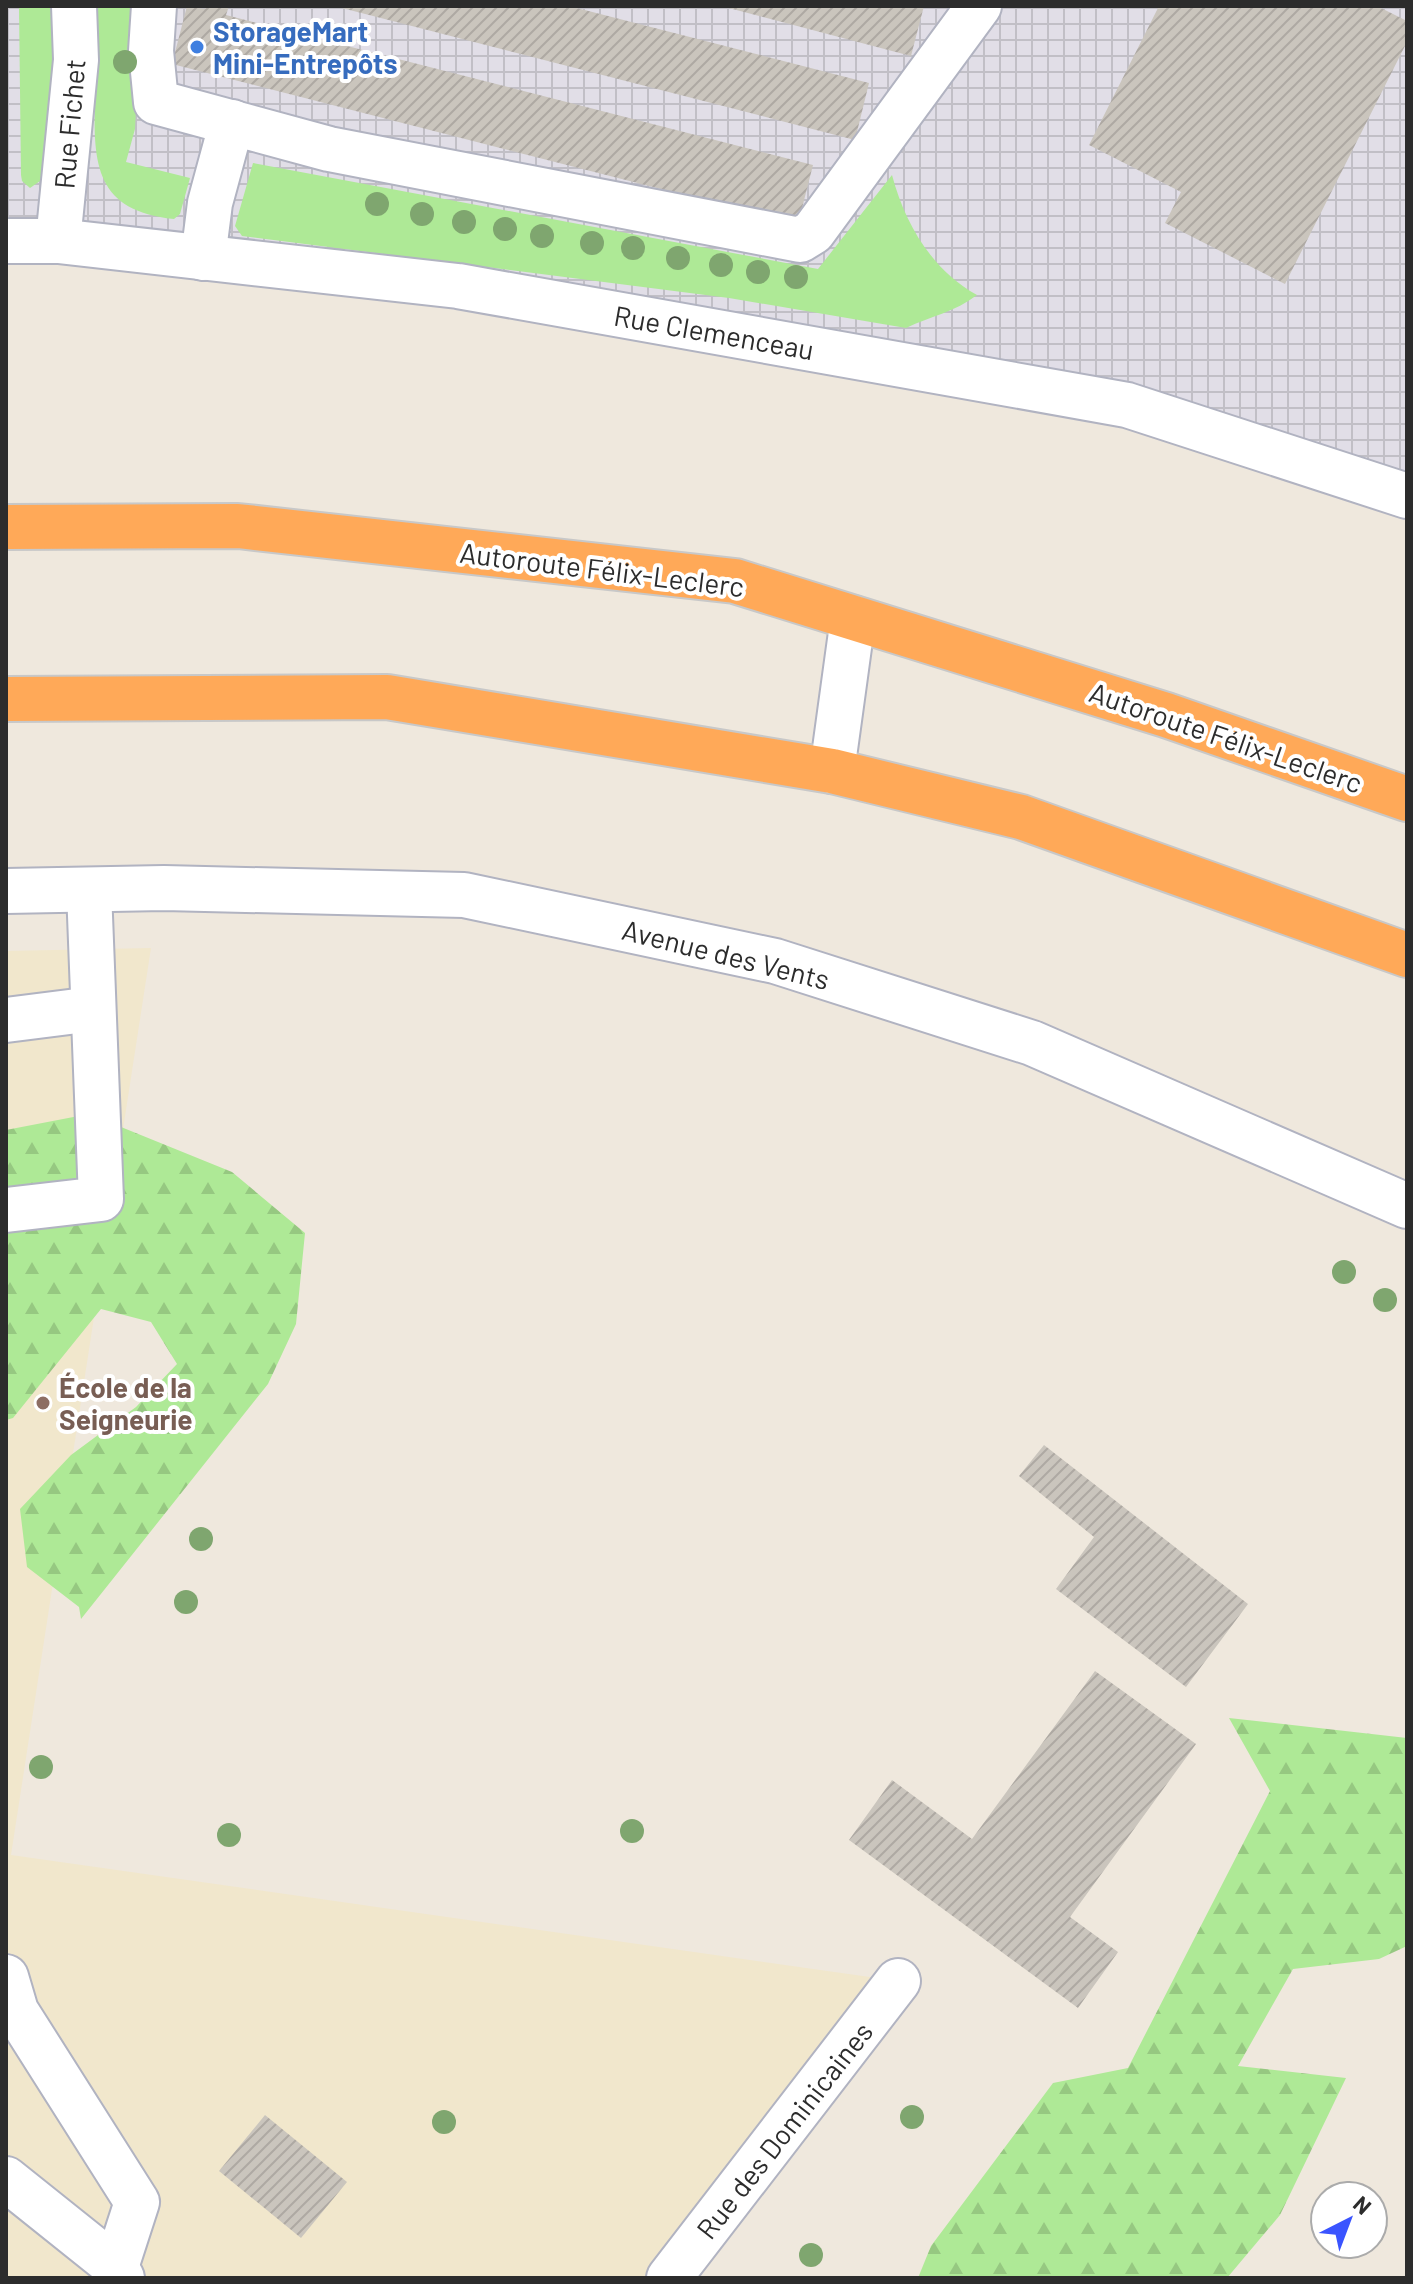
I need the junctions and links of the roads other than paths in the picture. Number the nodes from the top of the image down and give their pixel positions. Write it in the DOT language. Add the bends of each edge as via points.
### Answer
graph roads {
  1 [pos="74,6"];
  2 [pos="154,6"];
  3 [pos="979,6"];
  4 [pos="232,122"];
  5 [pos="6,241"];
  6 [pos="58,241"];
  7 [pos="203,258"];
  8 [pos="1407,496"];
  9 [pos="6,527"];
  10 [pos="853,618"];
  11 [pos="6,699"];
  12 [pos="832,771"];
  13 [pos="1407,799"];
  14 [pos="89,890"];
  15 [pos="6,891"];
  16 [pos="1407,955"];
  17 [pos="93,1009"];
  18 [pos="6,1020"];
  19 [pos="1407,1206"];
  20 [pos="6,1210"];
  21 [pos="6,1977"];
  22 [pos="898,1981"];
  23 [pos="6,2179"];
  24 [pos="119,2273"];
  25 [pos="669,2278"];
  1 -- 6 [label="street, Rue Fichet" via="76,60"];
  2 -- 4 [label="street" via="156,102"];
  3 -- 4 [label="street" via="813,232 800,240 329,149"];
  4 -- 7 [label="street" via="210,203"];
  5 -- 6 [label="street, Rue Clemenceau"];
  6 -- 7 [label="street, Rue Clemenceau"];
  7 -- 8 [label="street, Rue Clemenceau" via="458,286 1127,405"];
  9 -- 10 [label="highway, Autoroute Félix-Leclerc" via="238,526 735,581"];
  10 -- 12 [label="street"];
  10 -- 13 [label="highway, Autoroute Félix-Leclerc" via="1166,715"];
  11 -- 12 [label="highway" via="387,697"];
  12 -- 16 [label="highway" via="1021,817"];
  14 -- 15 [label="street, Avenue des Vents"];
  14 -- 17 [label="street"];
  14 -- 19 [label="street, Avenue des Vents" via="464,895 775,961 1032,1043"];
  17 -- 18 [label="street"];
  17 -- 20 [label="street" via="101,1199"];
  21 -- 24 [label="street" via="16,2011 137,2202"];
  22 -- 25 [label="street, Rue des Dominicaines"];
  23 -- 24 [label="street"];
}
